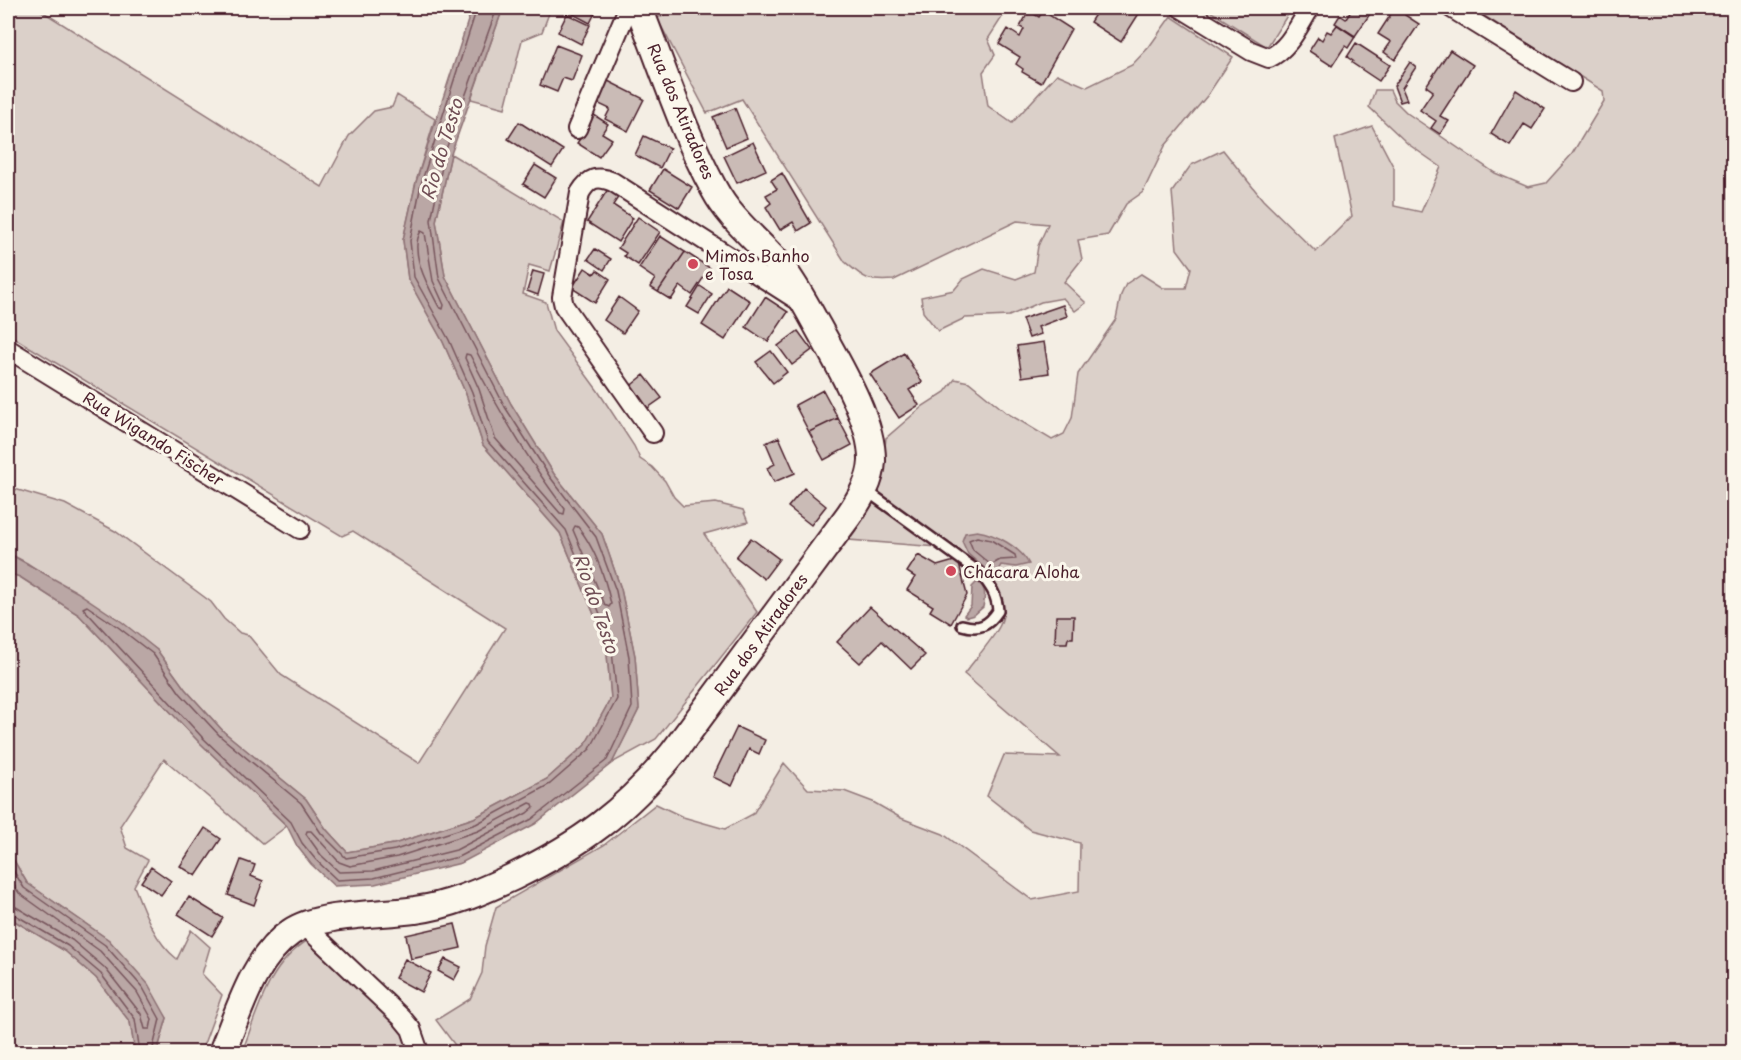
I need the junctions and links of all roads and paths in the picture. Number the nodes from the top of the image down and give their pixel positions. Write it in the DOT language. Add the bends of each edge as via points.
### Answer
graph roads {
  1 [pos="628,8"];
  2 [pos="639,8"];
  3 [pos="1181,8"];
  4 [pos="1310,8"];
  5 [pos="1450,8"];
  6 [pos="1571,82"];
  7 [pos="577,129"];
  8 [pos="806,305"];
  9 [pos="8,349"];
  10 [pos="653,434"];
  11 [pos="865,489"];
  12 [pos="300,529"];
  13 [pos="962,625"];
  14 [pos="304,925"];
  15 [pos="222,1053"];
  16 [pos="419,1053"];
  1 -- 7 [label="street"];
  2 -- 8 [label="street, Rua dos Atiradores" via="715,190 741,228 782,269"];
  3 -- 4 [label="street" via="1269,58 1285,47"];
  5 -- 6 [label="street"];
  8 -- 10 [label="street" via="613,182 602,177 585,184 580,193 562,297 564,306"];
  8 -- 11 [label="street, Rua dos Atiradores" via="863,419 872,461"];
  9 -- 12 [label="street, Rua Wigando Fischer"];
  11 -- 13 [label="lane" via="980,573 990,585 998,612 978,628"];
  11 -- 14 [label="street, Rua dos Atiradores" via="673,753 614,815 539,864 455,901 418,910 331,918"];
  14 -- 15 [label="street, Rua dos Atiradores" via="278,942 263,962"];
  14 -- 16 [label="street" via="402,1018 411,1029"];
}
